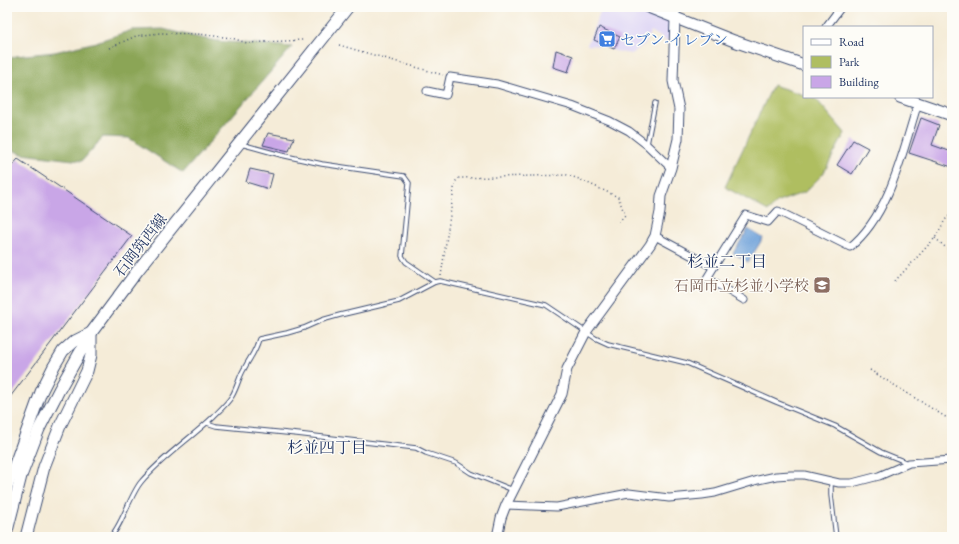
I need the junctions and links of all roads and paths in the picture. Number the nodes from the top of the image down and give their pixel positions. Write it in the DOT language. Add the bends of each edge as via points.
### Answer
graph roads {
  1 [pos="348,7"];
  2 [pos="648,7"];
  3 [pos="677,7"];
  4 [pos="841,7"];
  5 [pos="675,18"];
  6 [pos="827,26"];
  7 [pos="303,40"];
  8 [pos="339,46"];
  9 [pos="108,48"];
  10 [pos="803,64"];
  11 [pos="450,78"];
  12 [pos="426,91"];
  13 [pos="903,98"];
  14 [pos="655,103"];
  15 [pos="918,103"];
  16 [pos="952,115"];
  17 [pos="239,143"];
  18 [pos="647,145"];
  19 [pos="671,168"];
  20 [pos="952,214"];
  21 [pos="619,222"];
  22 [pos="655,236"];
  23 [pos="935,238"];
  24 [pos="952,253"];
  25 [pos="713,267"];
  26 [pos="440,281"];
  27 [pos="895,281"];
  28 [pos="435,282"];
  29 [pos="744,300"];
  30 [pos="586,332"];
  31 [pos="91,333"];
  32 [pos="870,370"];
  33 [pos="952,421"];
  34 [pos="207,423"];
  35 [pos="952,460"];
  36 [pos="909,463"];
  37 [pos="831,482"];
  38 [pos="7,486"];
  39 [pos="514,490"];
  40 [pos="506,505"];
  41 [pos="7,531"];
  42 [pos="26,537"];
  43 [pos="110,537"];
  44 [pos="497,537"];
  45 [pos="836,537"];
  1 -- 17 [label="main road, 石岡筑西線"];
  2 -- 5 [label="main road"];
  3 -- 5 [label="street"];
  4 -- 6 [label="street"];
  5 -- 10 [label="main road"];
  5 -- 19 [label="street" via="673,81 679,109 678,139"];
  7 -- 9 [label="path" via="247,43 232,38 198,34 160,33 136,36"];
  8 -- 11 [label="path"];
  11 -- 12 [label="street" via="446,95"];
  11 -- 18 [label="street" via="497,84 572,106 617,124"];
  13 -- 15 [label="main road"];
  14 -- 18 [label="lane"];
  15 -- 16 [label="main road"];
  15 -- 25 [label="street" via="892,185 879,212 860,239 850,247 778,211 768,222 746,215"];
  17 -- 28 [label="lane" via="322,164 404,176 409,183 402,256 406,262"];
  17 -- 31 [label="main road, 石岡筑西線"];
  18 -- 19 [label="street"];
  19 -- 22 [label="street" via="661,196"];
  20 -- 23 [label="path" via="945,220"];
  21 -- 26 [label="path" via="625,215 618,197 579,178 567,175 459,178 455,182"];
  22 -- 25 [label="street"];
  22 -- 30 [label="street"];
  23 -- 24 [label="path"];
  23 -- 27 [label="path"];
  25 -- 29 [label="street" via="707,278"];
  26 -- 28 [label="lane"];
  26 -- 30 [label="lane" via="546,305"];
  28 -- 34 [label="lane" via="399,301 259,339 233,395"];
  30 -- 36 [label="lane" via="608,344 687,362 835,426 880,452"];
  30 -- 39 [label="street" via="567,369 562,394"];
  31 -- 38 [label="main road" via="73,342 63,351 54,366 41,392"];
  31 -- 41 [label="main road, 石岡筑西線" via="39,429 21,476"];
  31 -- 42 [label="main road" via="91,355 87,371 60,426 44,467"];
  32 -- 33 [label="path"];
  34 -- 39 [label="lane" via="416,448"];
  34 -- 43 [label="lane" via="140,482 116,531"];
  35 -- 36 [label="street"];
  36 -- 37 [label="street" via="866,480 852,483"];
  37 -- 40 [label="street" via="804,475 791,475 758,480 715,492 669,498 629,493 557,507"];
  37 -- 45 [label="lane" via="830,495"];
  39 -- 40 [label="street"];
  40 -- 44 [label="street"];
}
